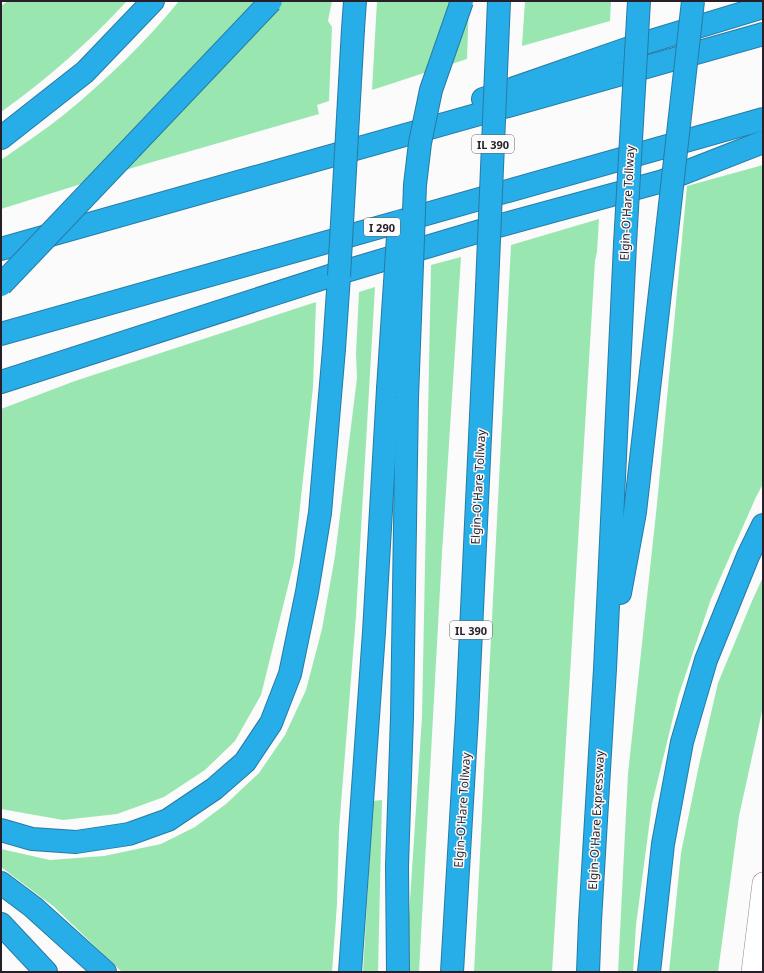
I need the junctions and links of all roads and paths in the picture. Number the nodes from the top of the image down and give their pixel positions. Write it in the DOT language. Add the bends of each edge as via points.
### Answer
graph roads {
  1 [pos="153,1"];
  2 [pos="271,1"];
  3 [pos="355,1"];
  4 [pos="448,1"];
  5 [pos="462,1"];
  6 [pos="499,1"];
  7 [pos="638,1"];
  8 [pos="693,1"];
  9 [pos="763,7"];
  10 [pos="763,34"];
  11 [pos="763,119"];
  12 [pos="1,138"];
  13 [pos="763,142"];
  14 [pos="231,184"];
  15 [pos="1,249"];
  16 [pos="1,285"];
  17 [pos="1,334"];
  18 [pos="1,382"];
  19 [pos="763,525"];
  20 [pos="605,669"];
  21 [pos="1,830"];
  22 [pos="1,883"];
  23 [pos="763,883"];
  24 [pos="1,924"];
  25 [pos="46,972"];
  26 [pos="105,972"];
  27 [pos="350,972"];
  28 [pos="398,972"];
  29 [pos="452,972"];
  30 [pos="588,972"];
  31 [pos="649,972"];
  32 [pos="752,972"];
  1 -- 12 [label="highway" via="85,72"];
  2 -- 16 [label="highway, bridge"];
  3 -- 21 [label="highway, bridge" via="334,350 320,513 290,674 272,723 245,762 214,789 168,820 129,834 76,842 32,839"];
  4 -- 27 [label="highway, bridge" via="417,89 401,186"];
  5 -- 28 [label="highway, bridge" via="431,90 415,185 407,398 397,866"];
  6 -- 29 [label="highway, Elgin-O'Hare Tollway / IL 390, bridge" via="467,717"];
  7 -- 20 [label="highway, Elgin-O'Hare Tollway, bridge"];
  8 -- 20 [label="highway, bridge" via="636,512"];
  9 -- 14 [label="highway" via="638,45 375,137"];
  10 -- 14 [label="highway"];
  11 -- 17 [label="highway, I 290"];
  13 -- 18 [label="highway" via="663,180 336,274"];
  14 -- 15 [label="highway"];
  19 -- 31 [label="highway" via="706,660 682,742 663,844"];
  20 -- 30 [label="highway, Elgin-O'Hare Expressway"];
  22 -- 26 [label="highway" via="33,907"];
  23 -- 32 [label="street"];
  24 -- 25 [label="highway"];
}
